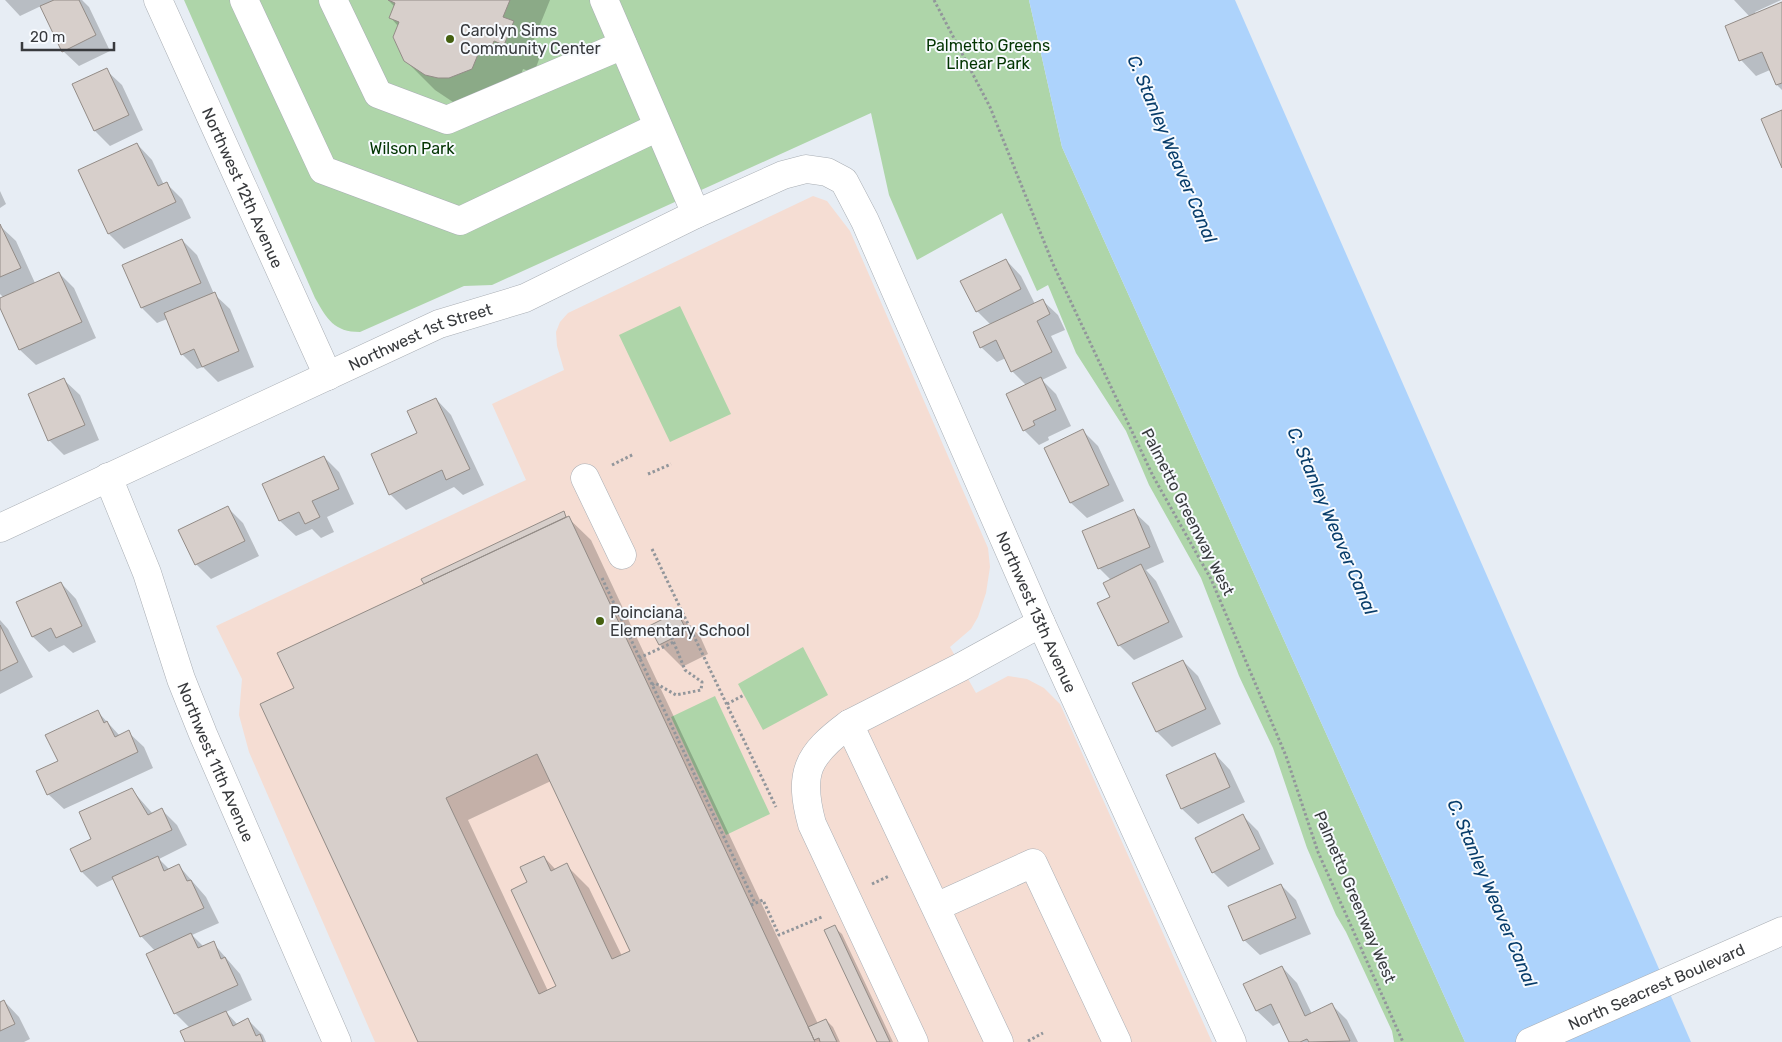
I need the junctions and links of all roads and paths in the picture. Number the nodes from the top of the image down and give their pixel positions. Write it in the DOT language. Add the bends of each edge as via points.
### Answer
graph roads {
  1 [pos="158,0"];
  2 [pos="244,0"];
  3 [pos="333,0"];
  4 [pos="604,0"];
  5 [pos="934,0"];
  6 [pos="623,45"];
  7 [pos="658,128"];
  8 [pos="844,181"];
  9 [pos="696,214"];
  10 [pos="328,376"];
  11 [pos="634,454"];
  12 [pos="670,464"];
  13 [pos="597,472"];
  14 [pos="648,474"];
  15 [pos="108,478"];
  16 [pos="1,525"];
  17 [pos="652,548"];
  18 [pos="622,555"];
  19 [pos="601,576"];
  20 [pos="1041,623"];
  21 [pos="639,658"];
  22 [pos="652,685"];
  23 [pos="744,695"];
  24 [pos="727,704"];
  25 [pos="849,724"];
  26 [pos="777,809"];
  27 [pos="936,907"];
  28 [pos="825,916"];
  29 [pos="1782,931"];
  30 [pos="1043,1034"];
  31 [pos="337,1042"];
  32 [pos="914,1042"];
  33 [pos="999,1042"];
  34 [pos="1025,1042"];
  35 [pos="1118,1042"];
  36 [pos="1232,1042"];
  37 [pos="1403,1042"];
  38 [pos="1530,1042"];
  1 -- 10 [label="street, Northwest 12th Avenue"];
  2 -- 7 [label="street" via="324,170 460,221"];
  3 -- 6 [label="street" via="378,94 447,120"];
  4 -- 6 [label="street"];
  5 -- 37 [label="path, Palmetto Greenway West" via="990,107 1053,264 1153,476 1211,579 1286,756 1318,852"];
  6 -- 7 [label="street"];
  7 -- 9 [label="street"];
  8 -- 9 [label="street, Northwest 1st Street" via="827,172 806,170 783,175"];
  8 -- 20 [label="street, Northwest 13th Avenue" via="865,221"];
  9 -- 10 [label="street, Northwest 1st Street" via="525,298 439,324"];
  10 -- 15 [label="street, Northwest 1st Street"];
  11 -- 13 [label="path"];
  12 -- 14 [label="path"];
  13 -- 18 [label="street"];
  15 -- 16 [label="street, Northwest 1st Street"];
  15 -- 31 [label="street, Northwest 11th Avenue" via="147,573 199,725"];
  17 -- 24 [label="path"];
  19 -- 21 [label="path"];
  20 -- 25 [label="street"];
  20 -- 36 [label="street, Northwest 13th Avenue"];
  21 -- 22 [label="path"];
  21 -- 22 [label="path" via="673,640 685,670 702,682 701,690 676,695 655,683"];
  22 -- 28 [label="path" via="753,904 762,900 779,936"];
  23 -- 24 [label="path"];
  24 -- 26 [label="path"];
  25 -- 27 [label="street"];
  25 -- 32 [label="street" via="814,755 807,770 805,798 812,824"];
  27 -- 33 [label="street"];
  27 -- 35 [label="street" via="1033,864"];
  29 -- 38 [label="street, North Seacrest Boulevard"];
  30 -- 34 [label="path"];
}
